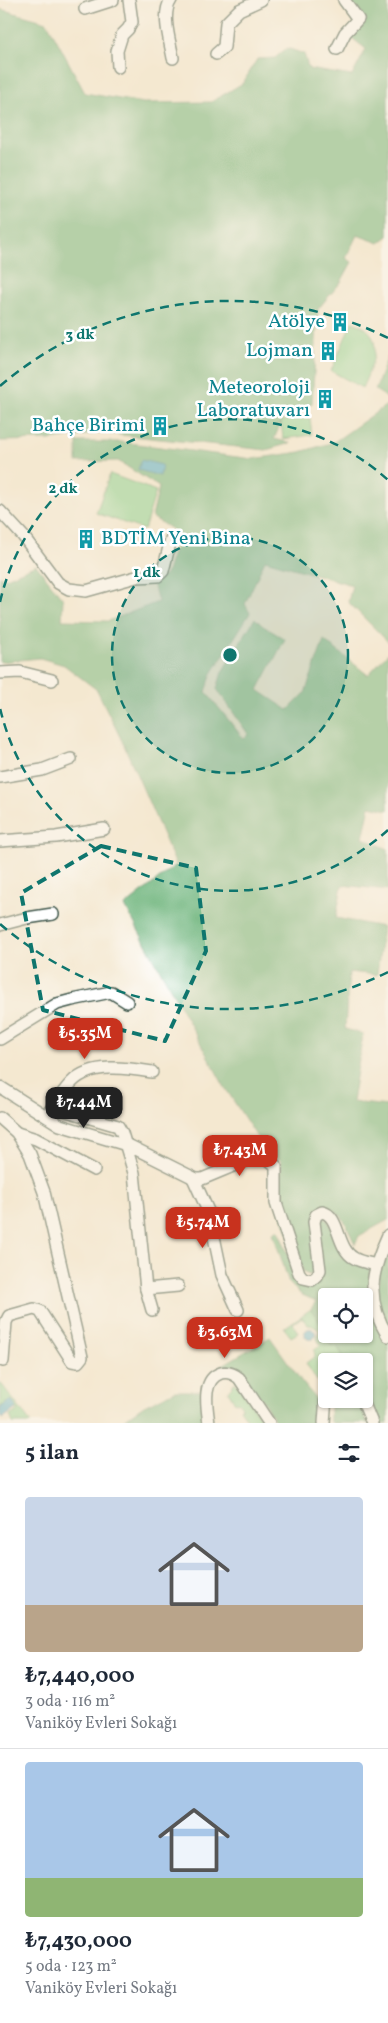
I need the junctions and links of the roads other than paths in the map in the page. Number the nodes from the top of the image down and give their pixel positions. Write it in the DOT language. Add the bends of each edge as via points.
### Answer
graph roads {
  1 [pos="113,0"];
  2 [pos="129,0"];
  3 [pos="171,0"];
  4 [pos="261,0"];
  5 [pos="344,0"];
  6 [pos="85,10"];
  7 [pos="337,49"];
  8 [pos="216,54"];
  9 [pos="173,58"];
  10 [pos="118,67"];
  11 [pos="0,511"];
  12 [pos="171,539"];
  13 [pos="0,673"];
  14 [pos="52,680"];
  15 [pos="70,759"];
  16 [pos="0,777"];
  17 [pos="104,829"];
  18 [pos="0,841"];
  19 [pos="53,914"];
  20 [pos="0,925"];
  21 [pos="127,1002"];
  22 [pos="0,1039"];
  23 [pos="152,1072"];
  24 [pos="0,1087"];
  25 [pos="49,1112"];
  26 [pos="0,1118"];
  27 [pos="17,1132"];
  28 [pos="124,1144"];
  29 [pos="94,1170"];
  30 [pos="193,1178"];
  31 [pos="388,1235"];
  32 [pos="376,1264"];
  33 [pos="178,1286"];
  34 [pos="146,1289"];
  35 [pos="152,1310"];
  36 [pos="238,1310"];
  37 [pos="388,1336"];
  38 [pos="3,1361"];
  39 [pos="325,1408"];
  40 [pos="366,1408"];
  41 [pos="209,1423"];
  42 [pos="269,1423"];
  43 [pos="324,1423"];
  44 [pos="372,1423"];
  1 -- 6 [label="street"];
  2 -- 10 [label="street" via="132,22 122,35"];
  3 -- 9 [label="street" via="167,6 167,20"];
  4 -- 8 [label="street" via="239,10 226,23 224,47"];
  5 -- 7 [label="street" via="358,19 344,33"];
  11 -- 12 [label="street" via="58,583 69,589 86,591 136,577 158,576 163,571"];
  13 -- 14 [label="street" via="20,672"];
  15 -- 16 [label="street" via="42,770"];
  17 -- 18 [label="street" via="56,838"];
  19 -- 20 [label="street"];
  21 -- 22 [label="street" via="111,992 57,1004"];
  23 -- 25 [label="street" via="126,1068 82,1074"];
  24 -- 25 [label="street"];
  25 -- 28 [label="street" via="118,1126"];
  26 -- 27 [label="street"];
  27 -- 29 [label="street"];
  27 -- 38 [label="street" via="30,1154 44,1192 82,1357 78,1362 72,1361 40,1311 34,1309 9,1316"];
  28 -- 30 [label="street"];
  28 -- 34 [label="street" via="134,1173"];
  30 -- 32 [label="street" via="202,1178 257,1156 265,1156 276,1166 276,1203 303,1278 312,1280 320,1270 314,1222 316,1215 322,1212 332,1218 341,1244 351,1256"];
  30 -- 36 [label="street" via="209,1214 222,1275"];
  31 -- 32 [label="street"];
  32 -- 37 [label="street" via="373,1300"];
  33 -- 34 [label="street"];
  34 -- 35 [label="street"];
  39 -- 43 [label="street"];
  40 -- 44 [label="street"];
  41 -- 42 [label="street" via="207,1388 214,1376 223,1372 239,1378"];
}
